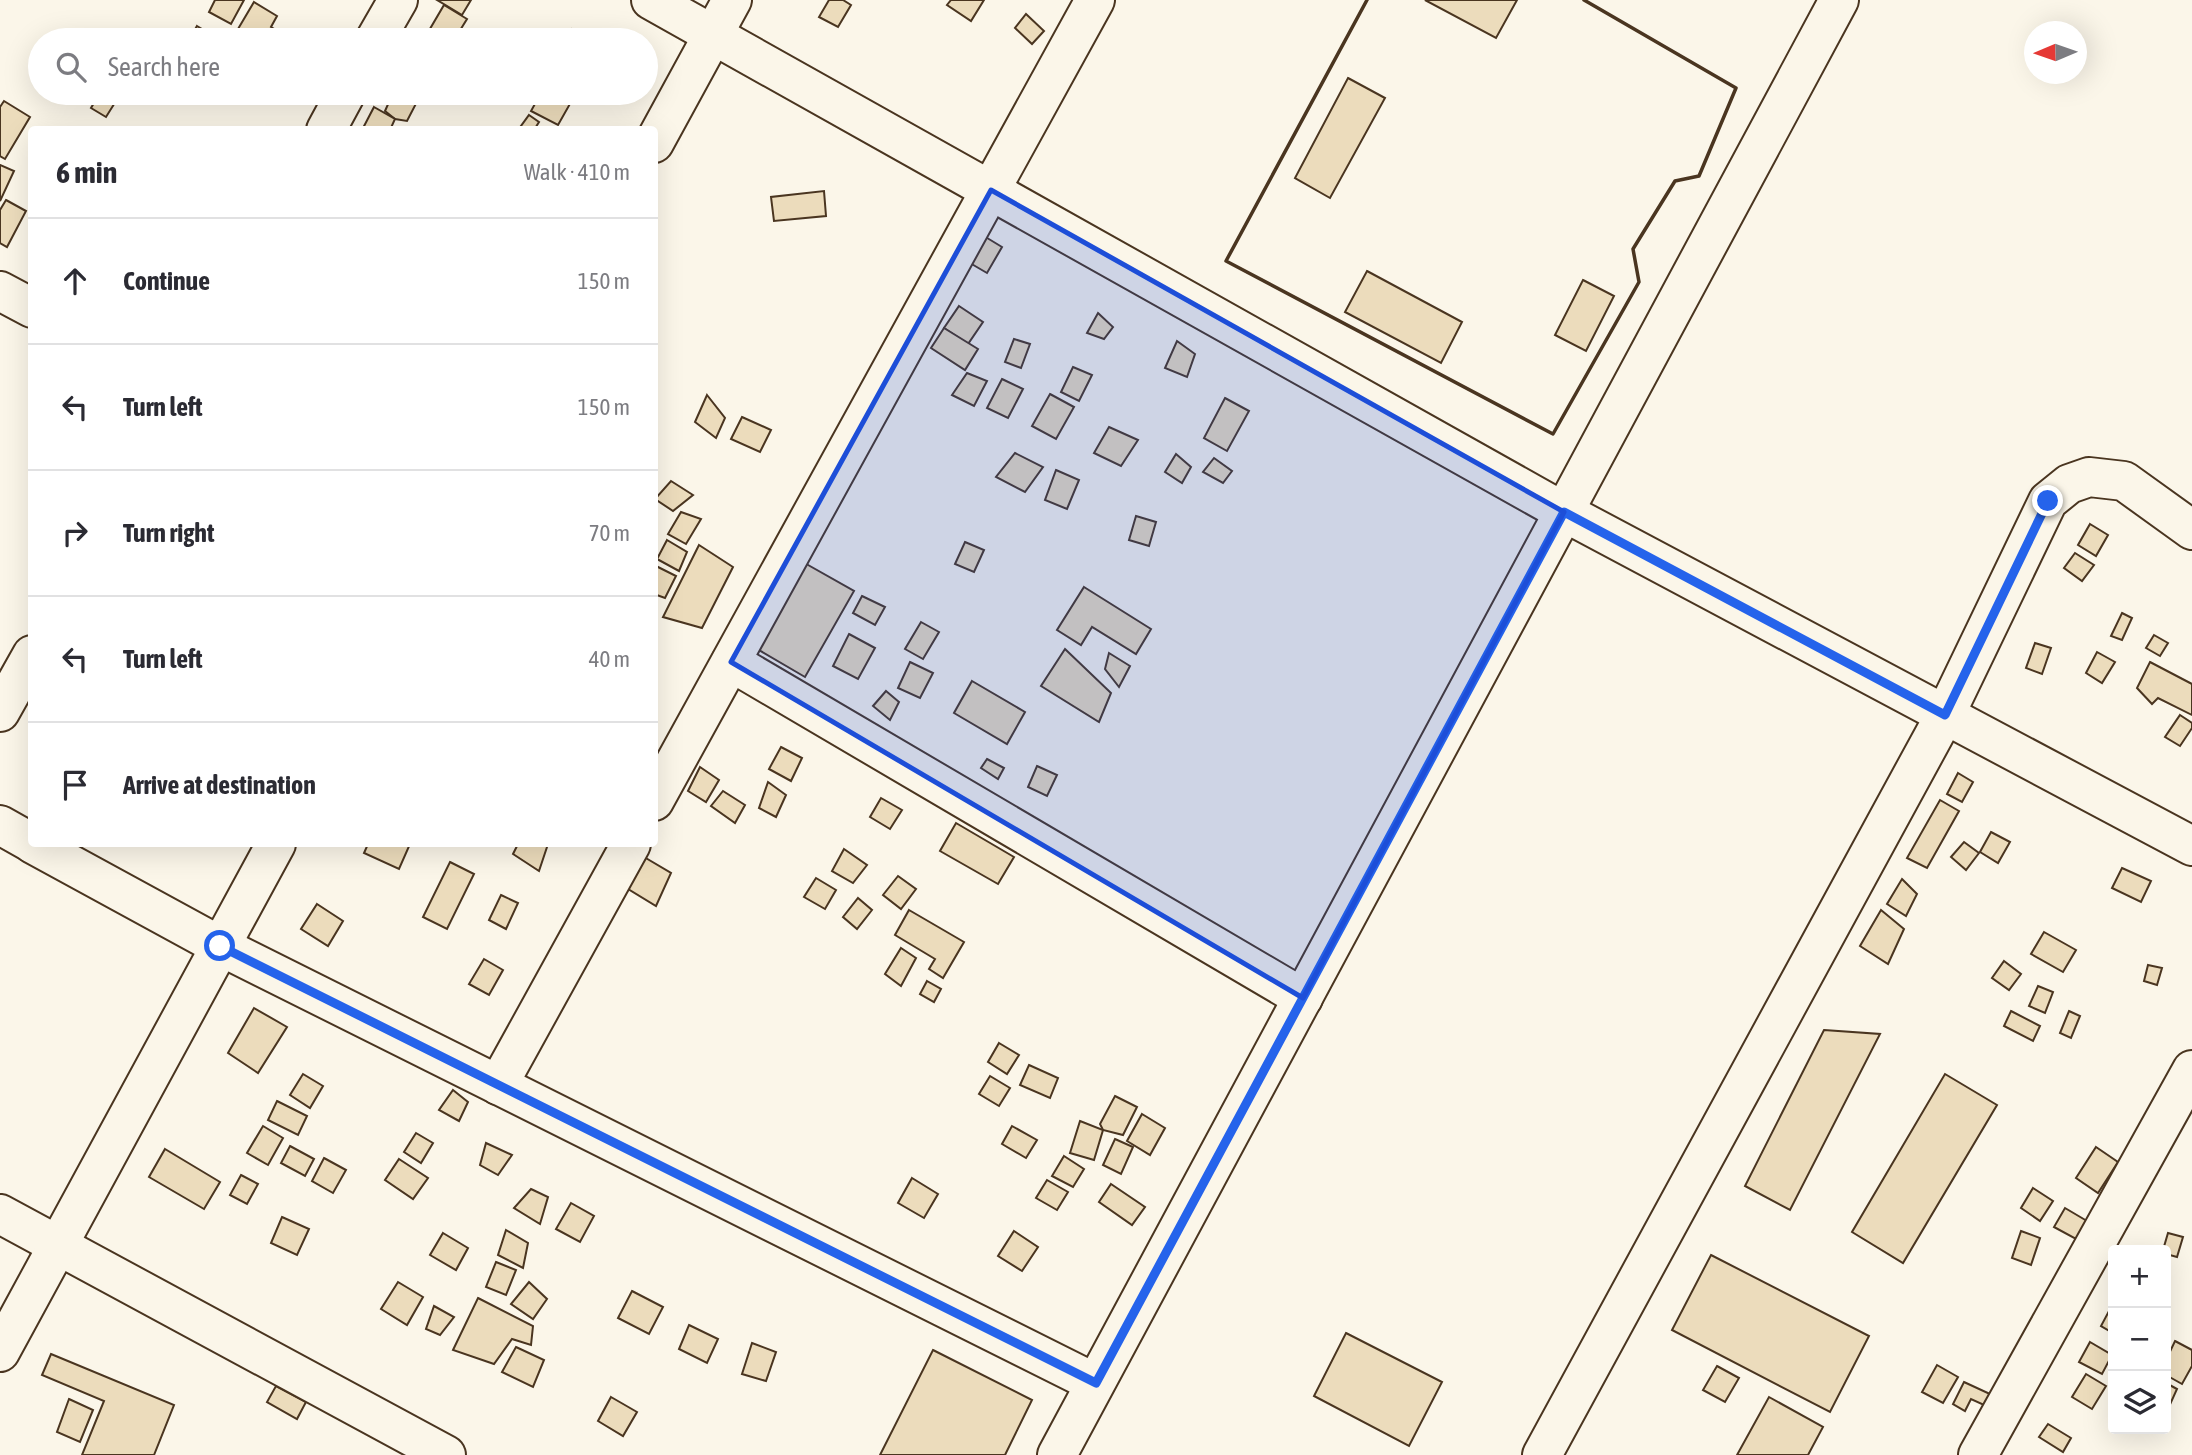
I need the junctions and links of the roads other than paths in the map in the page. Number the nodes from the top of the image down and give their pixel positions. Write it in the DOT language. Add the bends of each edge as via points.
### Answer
graph roads {
  1 [pos="398,0"];
  2 [pos="651,0"];
  3 [pos="732,0"];
  4 [pos="1095,0"];
  5 [pos="1839,0"];
  6 [pos="382,28"];
  7 [pos="714,34"];
  8 [pos="340,105"];
  9 [pos="328,126"];
  10 [pos="658,136"];
  11 [pos="991,190"];
  12 [pos="0,291"];
  13 [pos="28,306"];
  14 [pos="1564,512"];
  15 [pos="2192,530"];
  16 [pos="28,662"];
  17 [pos="731,662"];
  18 [pos="0,712"];
  19 [pos="1945,715"];
  20 [pos="658,794"];
  21 [pos="0,825"];
  22 [pos="28,841"];
  23 [pos="2192,846"];
  24 [pos="39,847"];
  25 [pos="274,847"];
  26 [pos="629,847"];
  27 [pos="220,946"];
  28 [pos="1303,998"];
  29 [pos="2192,1070"];
  30 [pos="498,1085"];
  31 [pos="0,1214"];
  32 [pos="57,1245"];
  33 [pos="0,1352"];
  34 [pos="1096,1383"];
  35 [pos="446,1455"];
  36 [pos="1057,1455"];
  37 [pos="1542,1455"];
  38 [pos="1978,1455"];
  1 -- 6 [label="street"];
  2 -- 7 [label="street"];
  3 -- 7 [label="street"];
  4 -- 11 [label="street"];
  5 -- 14 [label="street"];
  7 -- 10 [label="street"];
  7 -- 11 [label="street"];
  8 -- 9 [label="street"];
  11 -- 14 [label="street"];
  11 -- 17 [label="street"];
  12 -- 13 [label="street"];
  14 -- 19 [label="street"];
  14 -- 28 [label="street"];
  15 -- 19 [label="street" via="2123,481 2089,477 2069,484 2048,501"];
  16 -- 18 [label="street"];
  17 -- 20 [label="street"];
  17 -- 28 [label="street"];
  19 -- 23 [label="street"];
  19 -- 37 [label="street"];
  21 -- 22 [label="street"];
  24 -- 27 [label="street"];
  25 -- 27 [label="street"];
  26 -- 30 [label="street"];
  27 -- 30 [label="street"];
  27 -- 32 [label="street"];
  28 -- 34 [label="street"];
  29 -- 38 [label="street"];
  30 -- 34 [label="street"];
  31 -- 32 [label="street"];
  32 -- 33 [label="street"];
  32 -- 35 [label="street"];
  34 -- 36 [label="street"];
}
